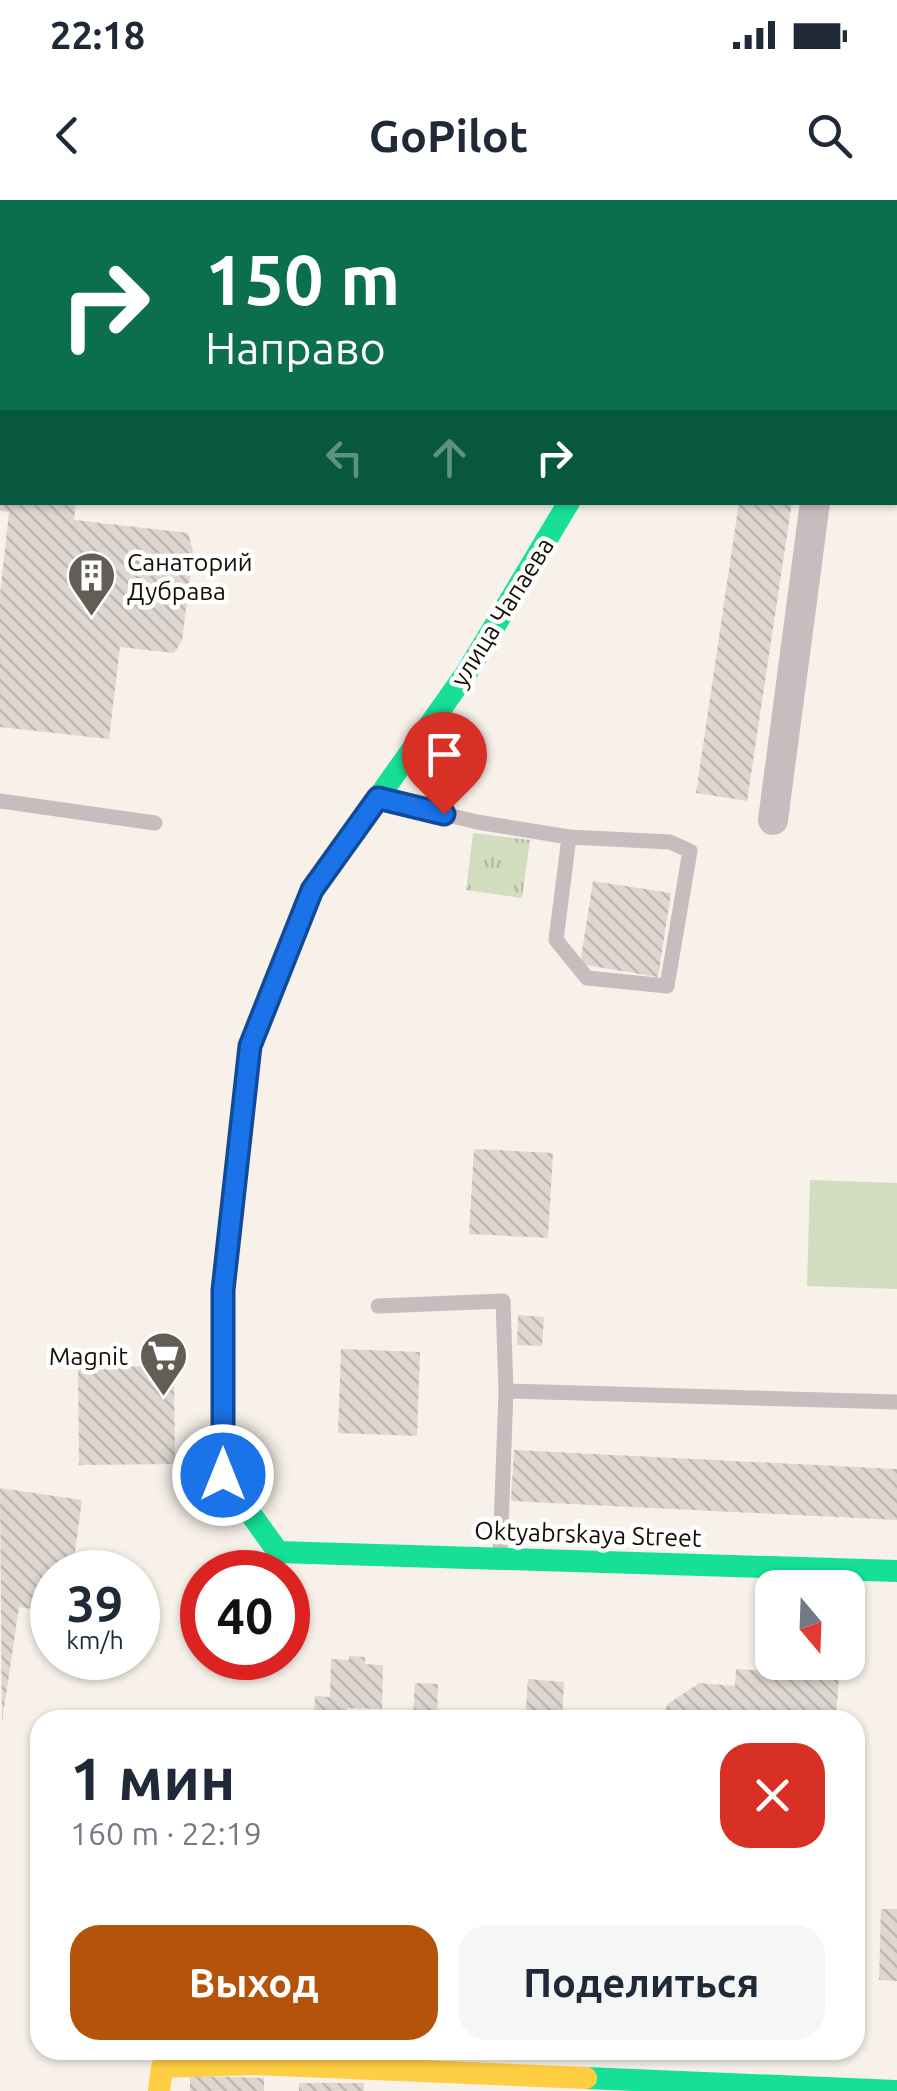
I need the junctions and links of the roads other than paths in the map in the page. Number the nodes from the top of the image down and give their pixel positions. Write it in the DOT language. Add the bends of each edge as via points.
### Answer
graph roads {
  1 [pos="567,505"];
  2 [pos="815,505"];
  3 [pos="378,798"];
  4 [pos="0,801"];
  5 [pos="773,820"];
  6 [pos="155,823"];
  7 [pos="569,837"];
  8 [pos="378,1306"];
  9 [pos="506,1390"];
  10 [pos="897,1402"];
  11 [pos="277,1550"];
  12 [pos="310,1553"];
  13 [pos="500,1559"];
  14 [pos="897,1571"];
  15 [pos="159,2091"];
  16 [pos="896,2091"];
  1 -- 3 [label="street, улица Чапаева" via="467,672"];
  2 -- 5 [label="street"];
  3 -- 7 [label="lane"];
  3 -- 11 [label="street, улица Чапаева" via="312,890 250,1046 223,1290 223,1475"];
  4 -- 6 [label="lane"];
  7 -- 7 [label="lane" via="556,940 587,978 667,986 690,851 670,842"];
  8 -- 9 [label="lane" via="502,1301"];
  9 -- 10 [label="lane"];
  9 -- 13 [label="lane"];
  12 -- 13 [label="street, Oktyabrskaya Street"];
  13 -- 14 [label="street, Oktyabrskaya Street"];
  15 -- 16 [label="street" via="162,2067 253,2064"];
}
